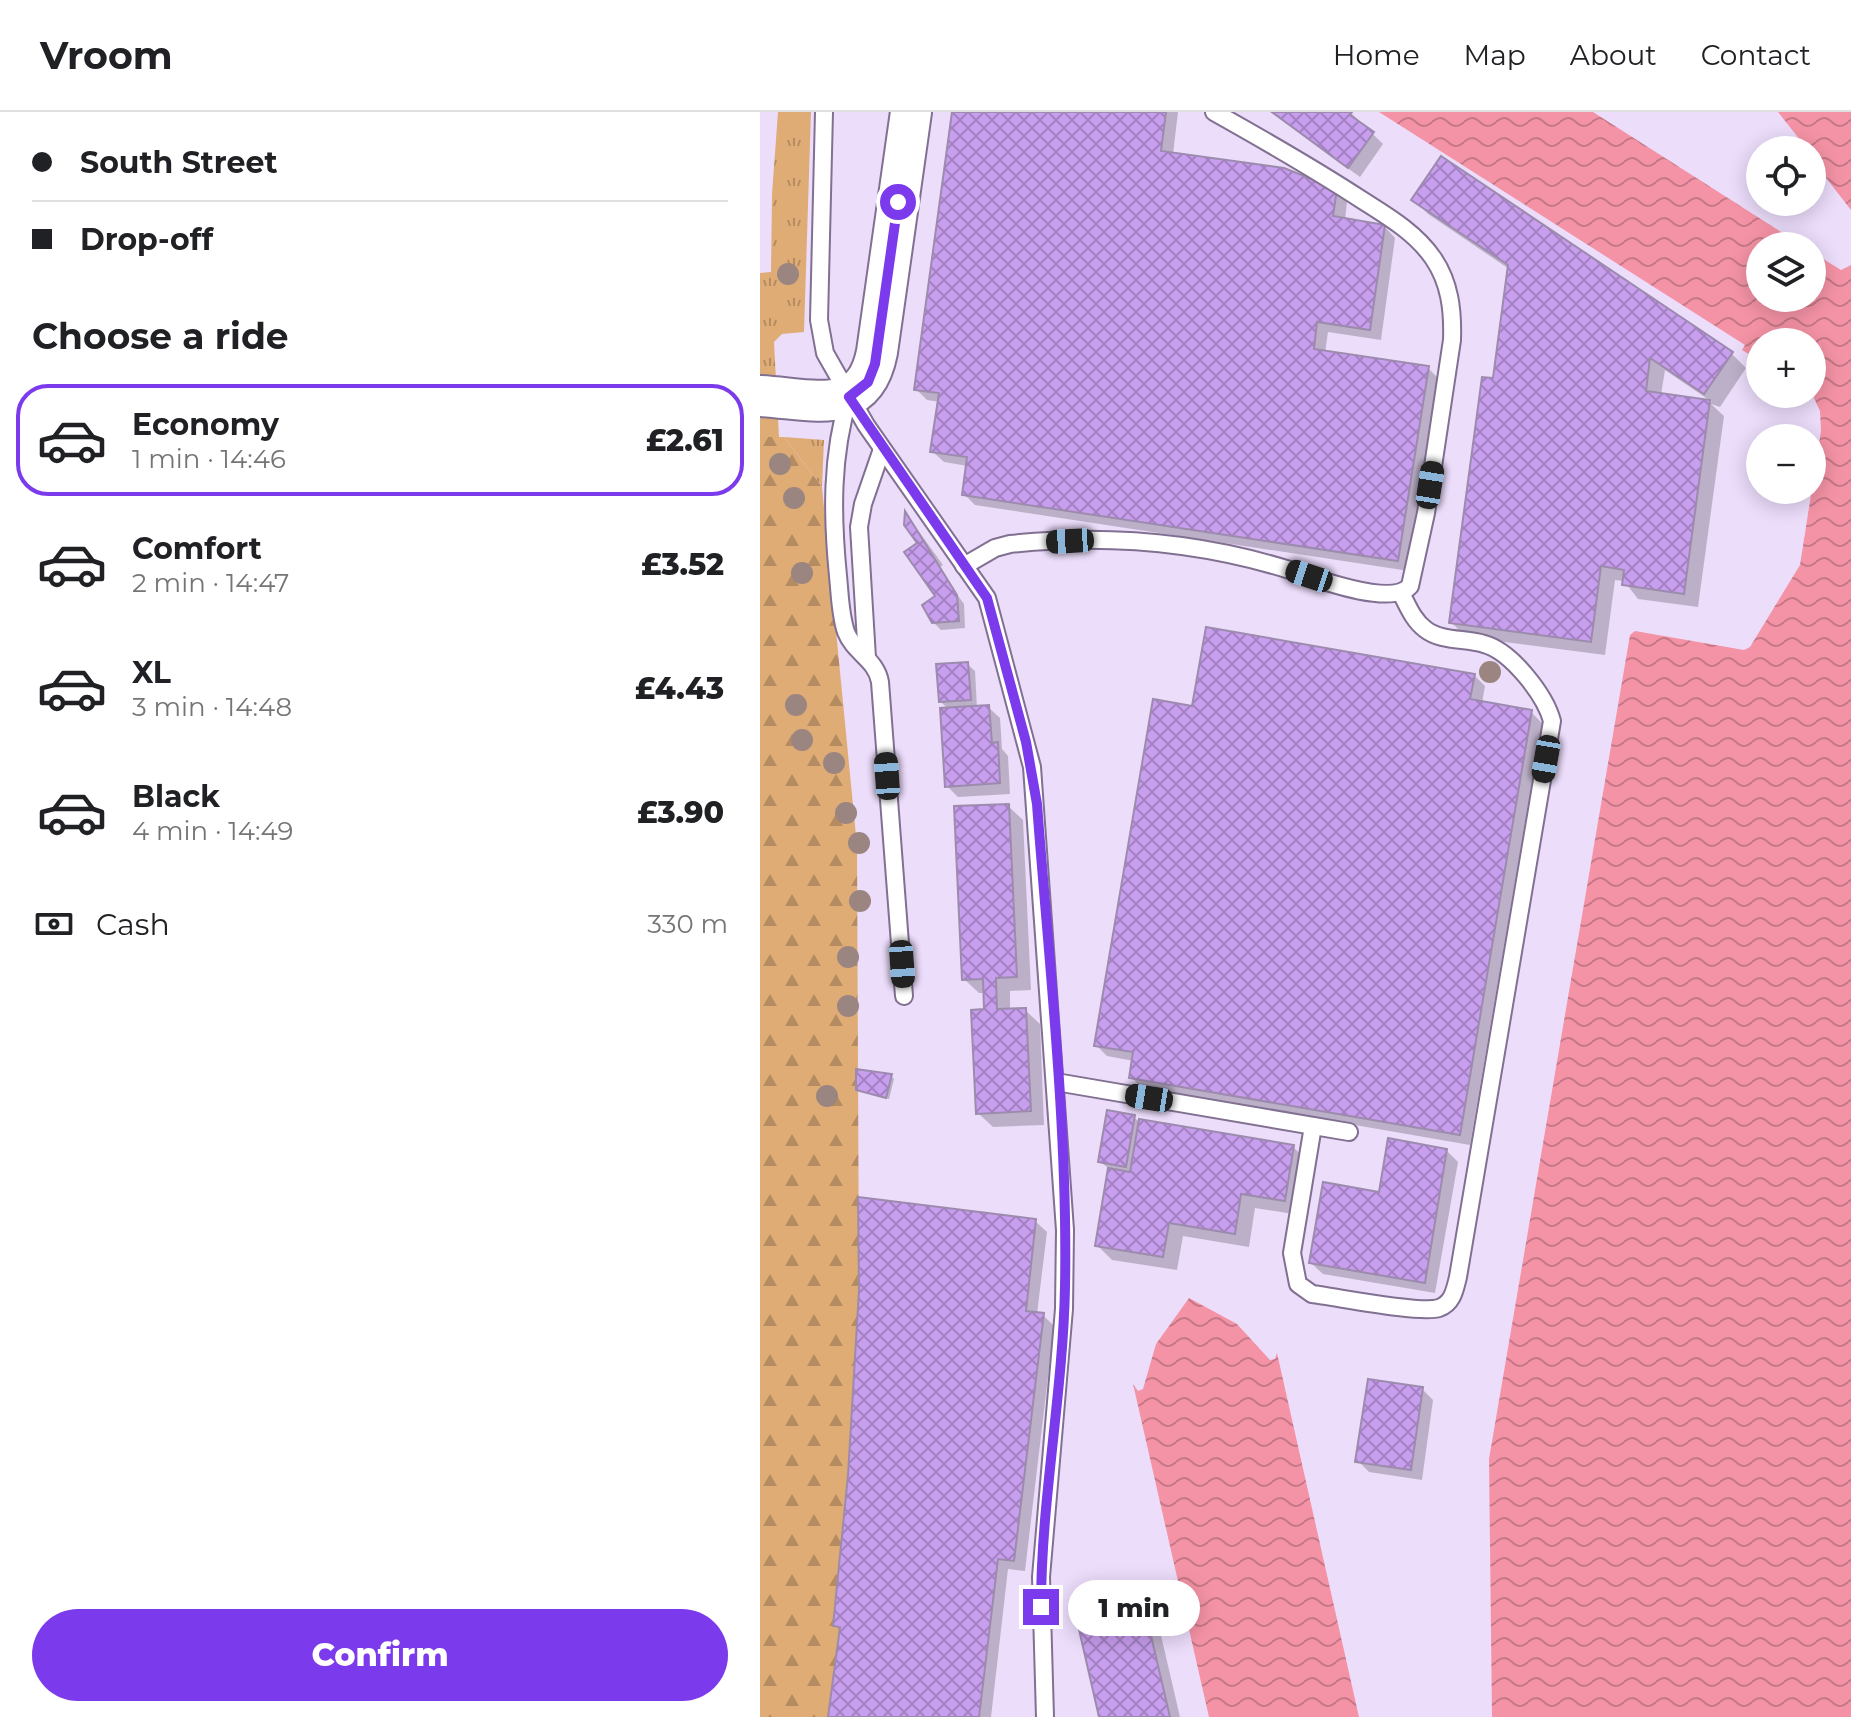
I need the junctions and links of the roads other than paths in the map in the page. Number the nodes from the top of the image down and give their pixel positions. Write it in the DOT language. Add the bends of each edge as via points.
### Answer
graph roads {
  1 [pos="824,112"];
  2 [pos="911,112"];
  3 [pos="1214,112"];
  4 [pos="760,396"];
  5 [pos="849,397"];
  6 [pos="882,449"];
  7 [pos="964,566"];
  8 [pos="1401,593"];
  9 [pos="867,658"];
  10 [pos="904,996"];
  11 [pos="1056,1082"];
  12 [pos="1313,1126"];
  13 [pos="1349,1132"];
  14 [pos="1045,1717"];
  1 -- 5 [label="lane" via="819,320 825,353"];
  2 -- 5 [label="street" via="875,364 868,382"];
  3 -- 8 [label="lane" via="1289,152 1402,226 1433,257 1443,276 1453,311 1452,340 1415,568 1410,586"];
  4 -- 5 [label="street"];
  5 -- 6 [label="lane"];
  5 -- 9 [label="lane" via="836,442 835,546 845,627 853,646"];
  6 -- 7 [label="lane"];
  6 -- 9 [label="lane" via="859,516"];
  7 -- 8 [label="lane" via="1010,544 1116,538 1229,555 1350,588"];
  7 -- 11 [label="lane" via="987,598 1032,767"];
  8 -- 12 [label="lane" via="1416,620 1432,634 1481,643 1503,654 1540,697 1552,721 1458,1277 1448,1303 1419,1308 1312,1294 1298,1284 1292,1253"];
  9 -- 10 [label="lane" via="880,682"];
  11 -- 12 [label="lane"];
  11 -- 14 [label="lane" via="1065,1297 1041,1577"];
  12 -- 13 [label="lane"];
}
